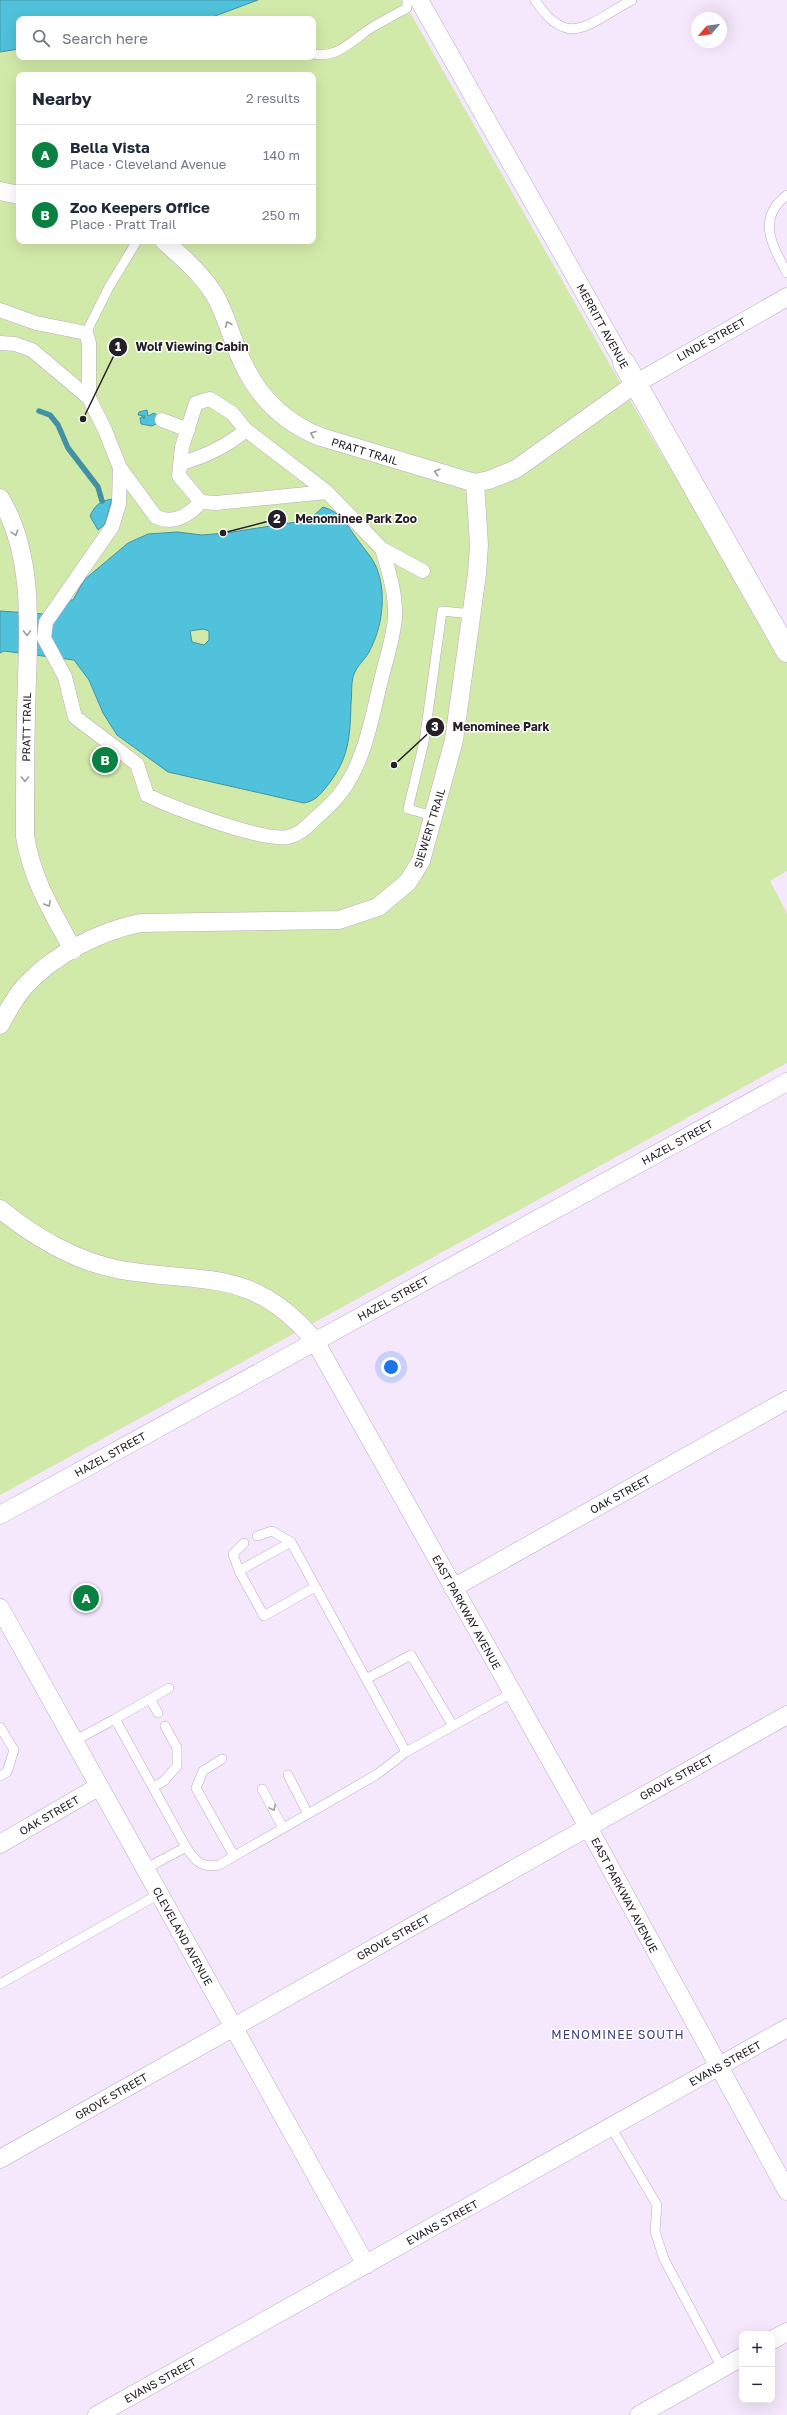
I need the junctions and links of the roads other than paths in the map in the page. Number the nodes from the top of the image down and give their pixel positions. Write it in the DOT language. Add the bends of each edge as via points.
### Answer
graph roads {
  1 [pos="407,0"];
  2 [pos="420,0"];
  3 [pos="535,0"];
  4 [pos="632,0"];
  5 [pos="316,54"];
  6 [pos="0,191"];
  7 [pos="16,194"];
  8 [pos="787,195"];
  9 [pos="135,244"];
  10 [pos="167,244"];
  11 [pos="787,273"];
  12 [pos="787,296"];
  13 [pos="0,310"];
  14 [pos="86,333"];
  15 [pos="0,343"];
  16 [pos="624,363"];
  17 [pos="635,384"];
  18 [pos="89,398"];
  19 [pos="162,420"];
  20 [pos="188,430"];
  21 [pos="246,430"];
  22 [pos="182,463"];
  23 [pos="120,468"];
  24 [pos="475,483"];
  25 [pos="327,492"];
  26 [pos="0,498"];
  27 [pos="200,502"];
  28 [pos="382,550"];
  29 [pos="423,571"];
  30 [pos="472,614"];
  31 [pos="787,651"];
  32 [pos="433,816"];
  33 [pos="73,950"];
  34 [pos="0,1025"];
  35 [pos="787,1082"];
  36 [pos="0,1209"];
  37 [pos="315,1341"];
  38 [pos="787,1400"];
  39 [pos="0,1515"];
  40 [pos="257,1536"];
  41 [pos="290,1542"];
  42 [pos="244,1543"];
  43 [pos="239,1571"];
  44 [pos="315,1587"];
  45 [pos="453,1588"];
  46 [pos="0,1608"];
  47 [pos="366,1679"];
  48 [pos="169,1688"];
  49 [pos="512,1693"];
  50 [pos="150,1699"];
  51 [pos="158,1713"];
  52 [pos="787,1715"];
  53 [pos="116,1719"];
  54 [pos="165,1726"];
  55 [pos="453,1726"];
  56 [pos="0,1727"];
  57 [pos="74,1741"];
  58 [pos="406,1752"];
  59 [pos="222,1759"];
  60 [pos="288,1775"];
  61 [pos="0,1776"];
  62 [pos="153,1786"];
  63 [pos="98,1787"];
  64 [pos="262,1789"];
  65 [pos="308,1814"];
  66 [pos="588,1827"];
  67 [pos="283,1828"];
  68 [pos="0,1844"];
  69 [pos="186,1847"];
  70 [pos="234,1856"];
  71 [pos="145,1869"];
  72 [pos="159,1894"];
  73 [pos="0,1984"];
  74 [pos="233,2027"];
  75 [pos="787,2028"];
  76 [pos="718,2067"];
  77 [pos="611,2127"];
  78 [pos="0,2159"];
  79 [pos="787,2191"];
  80 [pos="366,2264"];
  81 [pos="787,2332"];
  82 [pos="775,2338"];
  83 [pos="739,2359"];
  84 [pos="722,2368"];
  85 [pos="97,2415"];
  86 [pos="639,2415"];
  1 -- 5 [label="lane" via="407,8 374,26 350,45 322,55"];
  2 -- 16 [label="street, MERRITT AVENUE"];
  3 -- 4 [label="lane" via="554,24 571,30"];
  6 -- 7 [label="street"];
  8 -- 11 [label="lane" via="779,201 768,220 772,245"];
  9 -- 14 [label="lane" via="109,287"];
  24 -- 10 [label="street, PRATT TRAIL, one-way" via="321,437 300,429 281,415 252,380 211,289 193,267"];
  12 -- 17 [label="street, LINDE STREET"];
  13 -- 14 [label="street" via="36,323"];
  14 -- 18 [label="street" via="89,343"];
  15 -- 18 [label="street" via="15,344 32,350 52,364"];
  16 -- 17 [label="street, MERRITT AVENUE"];
  17 -- 24 [label="street" via="516,469"];
  17 -- 31 [label="street, MERRITT AVENUE"];
  18 -- 23 [label="street"];
  19 -- 20 [label="street"];
  20 -- 21 [label="street" via="196,403 210,399 232,413"];
  20 -- 22 [label="street" via="182,447"];
  21 -- 22 [label="street" via="231,443"];
  21 -- 25 [label="street"];
  22 -- 27 [label="street" via="179,476"];
  23 -- 27 [label="street" via="156,517 164,521 189,515"];
  23 -- 28 [label="street" via="118,504 112,527 46,622 45,644 65,677 75,717 137,764 147,795 173,808 275,838 288,837 303,832 343,790 360,758 391,641 394,590"];
  24 -- 30 [label="street, SIEWERT TRAIL" via="479,545"];
  25 -- 27 [label="street" via="216,503"];
  25 -- 28 [label="street"];
  26 -- 33 [label="street, PRATT TRAIL, one-way" via="10,517 20,548 27,610 25,836 29,861 37,885"];
  28 -- 29 [label="street"];
  30 -- 32 [label="street, SIEWERT TRAIL" via="454,740"];
  30 -- 32 [label="lane" via="442,611 424,742 408,809"];
  32 -- 33 [label="street, SIEWERT TRAIL" via="421,861 408,882 378,907 361,914 339,920 316,922 140,923 97,935"];
  33 -- 34 [label="street, SIEWERT TRAIL" via="34,976"];
  35 -- 37 [label="street, HAZEL STREET"];
  36 -- 37 [label="street, EAST PARKWAY AVENUE" via="47,1242 96,1263 120,1269 226,1282 252,1290 294,1317"];
  37 -- 39 [label="street, HAZEL STREET"];
  37 -- 45 [label="street, EAST PARKWAY AVENUE"];
  38 -- 45 [label="street, OAK STREET"];
  40 -- 41 [label="lane" via="272,1531"];
  41 -- 43 [label="lane"];
  41 -- 44 [label="lane"];
  42 -- 43 [label="lane" via="233,1554"];
  43 -- 44 [label="lane" via="264,1616"];
  44 -- 47 [label="lane"];
  45 -- 49 [label="street, EAST PARKWAY AVENUE"];
  46 -- 57 [label="street, CLEVELAND AVENUE"];
  47 -- 55 [label="lane" via="411,1654"];
  47 -- 58 [label="lane"];
  48 -- 50 [label="lane"];
  49 -- 55 [label="lane"];
  49 -- 66 [label="street, EAST PARKWAY AVENUE"];
  50 -- 51 [label="lane"];
  50 -- 53 [label="lane"];
  52 -- 66 [label="street, GROVE STREET"];
  53 -- 57 [label="lane"];
  53 -- 62 [label="lane"];
  54 -- 62 [label="lane" via="177,1748 178,1766 164,1781"];
  55 -- 58 [label="lane"];
  56 -- 61 [label="lane" via="14,1750 7,1772"];
  57 -- 63 [label="street, CLEVELAND AVENUE"];
  58 -- 65 [label="lane" via="376,1775"];
  59 -- 70 [label="lane" via="203,1771 196,1788"];
  60 -- 65 [label="lane"];
  62 -- 69 [label="lane"];
  63 -- 68 [label="street, OAK STREET"];
  63 -- 71 [label="street, CLEVELAND AVENUE"];
  64 -- 67 [label="lane, one-way"];
  65 -- 67 [label="lane"];
  66 -- 74 [label="street, GROVE STREET"];
  66 -- 76 [label="street, EAST PARKWAY AVENUE"];
  67 -- 70 [label="lane"];
  69 -- 70 [label="lane" via="196,1862 207,1867 219,1865"];
  69 -- 71 [label="lane"];
  71 -- 72 [label="street, CLEVELAND AVENUE"];
  72 -- 73 [label="lane"];
  72 -- 74 [label="street, CLEVELAND AVENUE"];
  74 -- 78 [label="street, GROVE STREET"];
  74 -- 80 [label="street, CLEVELAND AVENUE"];
  75 -- 76 [label="street, EVANS STREET"];
  76 -- 77 [label="street, EVANS STREET"];
  76 -- 79 [label="street, EAST PARKWAY AVENUE"];
  77 -- 80 [label="street, EVANS STREET"];
  77 -- 84 [label="lane" via="656,2205 655,2231 664,2259"];
  80 -- 85 [label="street, EVANS STREET"];
  81 -- 82 [label="street"];
  83 -- 84 [label="street"];
  84 -- 86 [label="street"];
}
